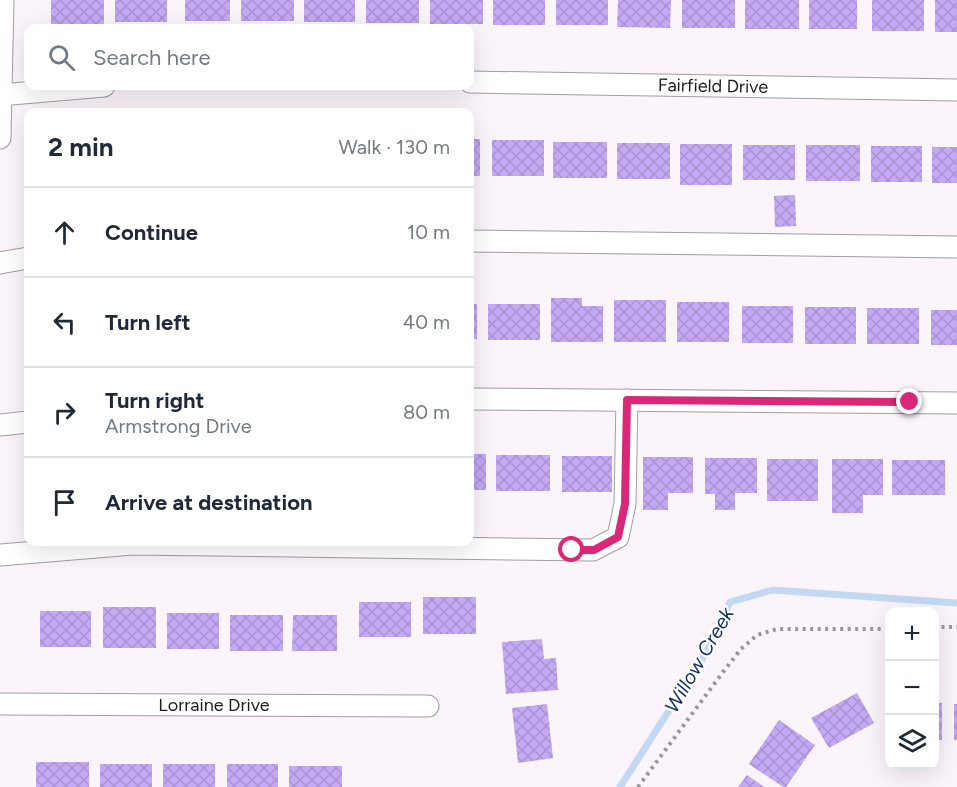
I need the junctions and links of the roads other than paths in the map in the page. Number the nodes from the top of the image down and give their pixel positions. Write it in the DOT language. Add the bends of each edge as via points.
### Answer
graph roads {
  1 [pos="3,0"];
  2 [pos="474,82"];
  3 [pos="62,90"];
  4 [pos="957,90"];
  5 [pos="0,96"];
  6 [pos="0,138"];
  7 [pos="474,241"];
  8 [pos="957,247"];
  9 [pos="24,259"];
  10 [pos="0,263"];
  11 [pos="474,399"];
  12 [pos="627,400"];
  13 [pos="957,403"];
  14 [pos="24,422"];
  15 [pos="0,425"];
  16 [pos="109,546"];
  17 [pos="287,546"];
  18 [pos="0,555"];
  19 [pos="0,704"];
  20 [pos="428,706"];
  1 -- 5 [label="street"];
  2 -- 4 [label="street, Fairfield Drive"];
  3 -- 5 [label="street"];
  5 -- 6 [label="street"];
  7 -- 8 [label="street"];
  9 -- 10 [label="street"];
  11 -- 12 [label="street"];
  12 -- 13 [label="street"];
  12 -- 17 [label="street" via="625,504 618,537 594,550"];
  14 -- 15 [label="street"];
  16 -- 18 [label="street"];
  19 -- 20 [label="street, Lorraine Drive"];
}
